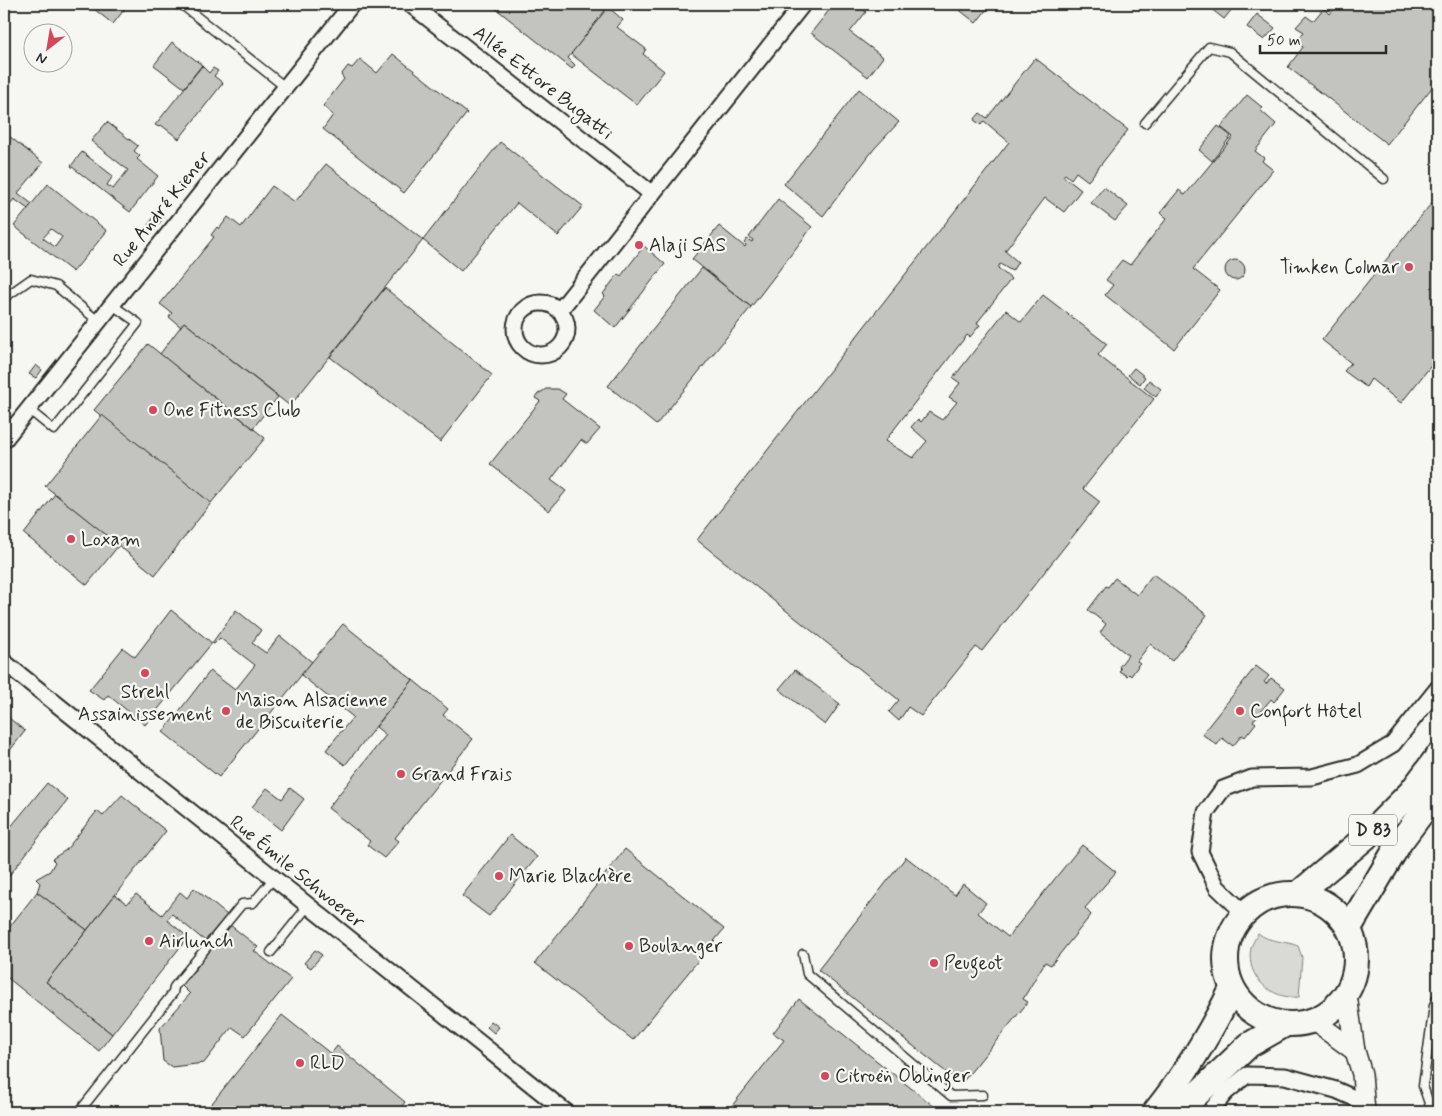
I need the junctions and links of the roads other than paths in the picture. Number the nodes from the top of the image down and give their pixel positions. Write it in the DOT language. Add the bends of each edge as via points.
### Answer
graph roads {
  1 [pos="181,4"];
  2 [pos="352,4"];
  3 [pos="410,4"];
  4 [pos="803,4"];
  5 [pos="285,87"];
  6 [pos="1145,123"];
  7 [pos="1384,179"];
  8 [pos="652,194"];
  9 [pos="4,298"];
  10 [pos="111,304"];
  11 [pos="560,310"];
  12 [pos="98,321"];
  13 [pos="28,409"];
  14 [pos="4,440"];
  15 [pos="4,662"];
  16 [pos="1438,688"];
  17 [pos="1438,756"];
  18 [pos="1438,791"];
  19 [pos="274,878"];
  20 [pos="1298,894"];
  21 [pos="308,906"];
  22 [pos="1244,913"];
  23 [pos="1349,928"];
  24 [pos="271,952"];
  25 [pos="803,954"];
  26 [pos="1232,989"];
  27 [pos="1346,995"];
  28 [pos="1438,996"];
  29 [pos="1314,1021"];
  30 [pos="1284,1025"];
  31 [pos="1355,1051"];
  32 [pos="983,1095"];
  33 [pos="1364,1107"];
  34 [pos="80,1112"];
  35 [pos="566,1112"];
  36 [pos="1155,1112"];
  37 [pos="1182,1112"];
  38 [pos="1210,1112"];
  39 [pos="1432,1112"];
  1 -- 5 [label="lane"];
  2 -- 5 [label="street, Rue André Kiener"];
  3 -- 8 [label="street, Allée Ettore Bugatti"];
  4 -- 8 [label="street"];
  5 -- 10 [label="street, Rue André Kiener"];
  6 -- 7 [label="lane" via="1209,47 1230,52"];
  8 -- 11 [label="street"];
  9 -- 12 [label="lane" via="31,280 56,286"];
  10 -- 12 [label="street, Rue André Kiener"];
  10 -- 13 [label="lane" via="138,323 54,430"];
  12 -- 13 [label="street, Rue André Kiener"];
  13 -- 14 [label="street, Rue André Kiener"];
  15 -- 19 [label="street, Rue Émile Schwoerer"];
  16 -- 22 [label="street" via="1393,744 1358,765 1312,777 1252,778 1223,789 1206,812 1200,852 1217,887"];
  17 -- 20 [label="main road, D 83" via="1410,792 1366,837"];
  18 -- 23 [label="main road, D 83" via="1400,842"];
  19 -- 21 [label="street, Rue Émile Schwoerer"];
  19 -- 34 [label="lane" via="253,903 242,904 174,987 173,993"];
  20 -- 22 [label="main road" via="1269,898"];
  20 -- 23 [label="main road" via="1328,905"];
  21 -- 24 [label="lane"];
  21 -- 35 [label="street, Rue Émile Schwoerer"];
  22 -- 26 [label="main road" via="1226,949"];
  23 -- 27 [label="main road" via="1357,962"];
  25 -- 32 [label="lane" via="807,974 951,1096"];
  26 -- 30 [label="main road" via="1255,1014"];
  26 -- 36 [label="main road" via="1209,1034"];
  27 -- 29 [label="main road" via="1330,1012"];
  27 -- 31 [label="street"];
  28 -- 39 [label="lane" via="1423,1086"];
  29 -- 30 [label="main road"];
  29 -- 31 [label="street"];
  30 -- 37 [label="main road" via="1249,1044"];
  31 -- 33 [label="street" via="1362,1074"];
  33 -- 38 [label="street" via="1336,1090 1285,1076 1248,1076 1225,1093"];
}
